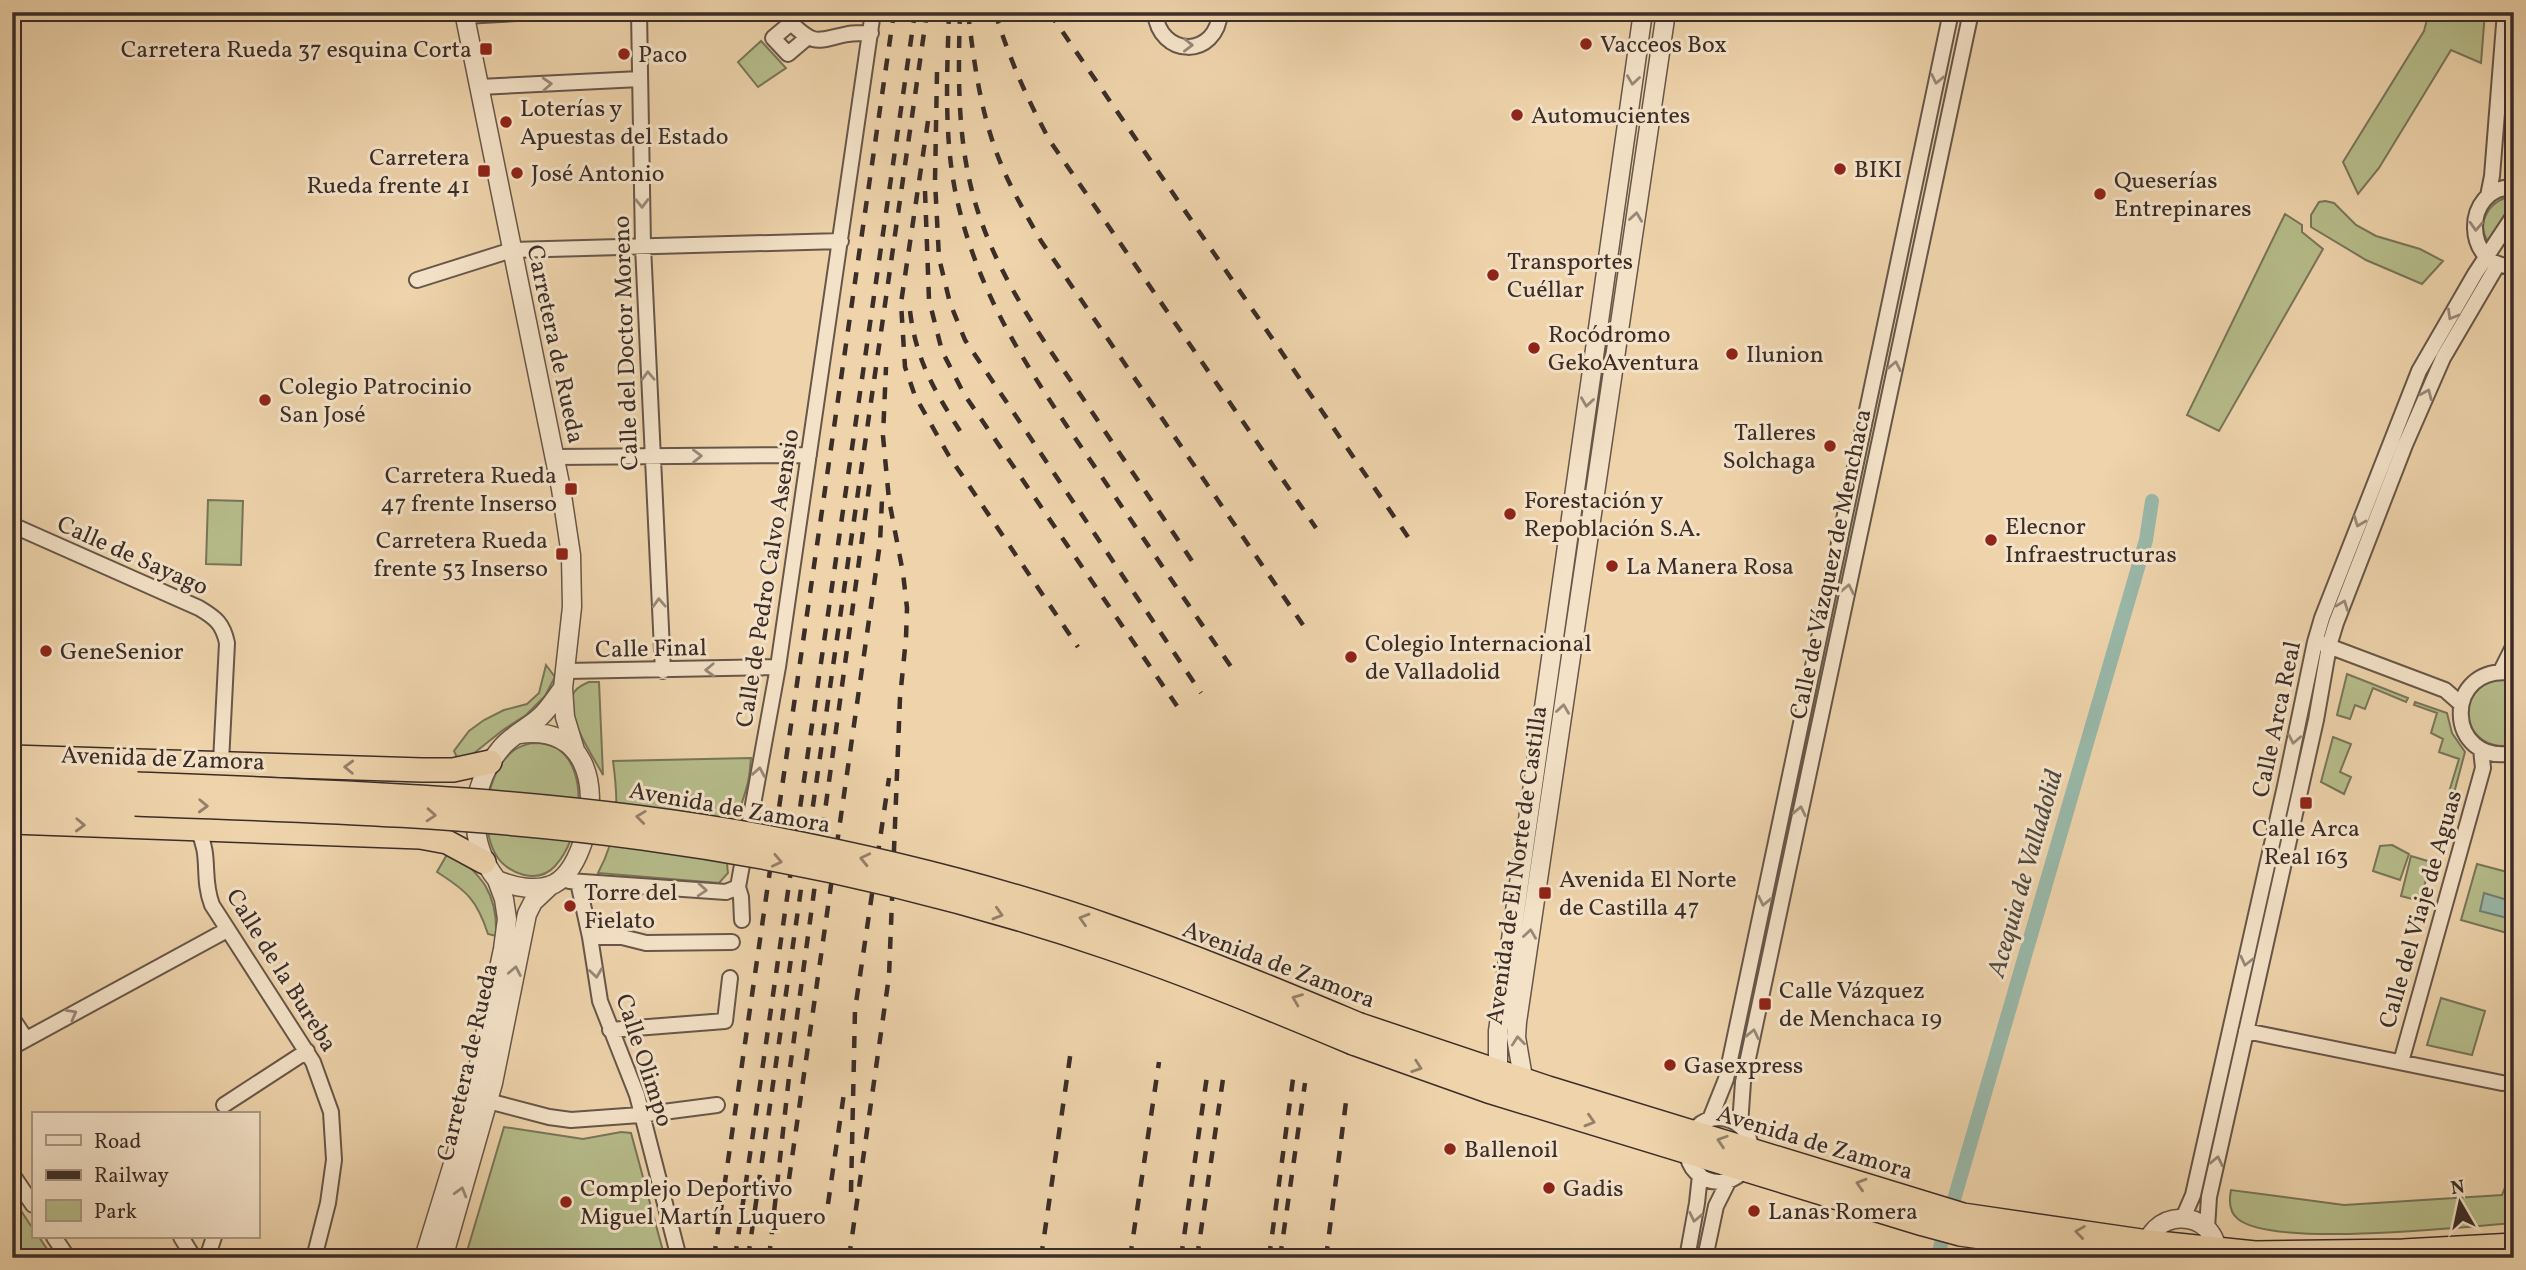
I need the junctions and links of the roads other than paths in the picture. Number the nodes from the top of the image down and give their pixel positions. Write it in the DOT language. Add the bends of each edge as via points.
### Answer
graph roads {
  1 [pos="537,12"];
  2 [pos="639,12"];
  3 [pos="873,12"];
  4 [pos="1154,12"];
  5 [pos="1220,12"];
  6 [pos="1643,12"];
  7 [pos="1666,12"];
  8 [pos="1951,12"];
  9 [pos="1971,12"];
  10 [pos="2504,12"];
  11 [pos="464,14"];
  12 [pos="871,33"];
  13 [pos="808,37"];
  14 [pos="640,79"];
  15 [pos="479,87"];
  16 [pos="2498,187"];
  17 [pos="2514,215"];
  18 [pos="841,241"];
  19 [pos="643,246"];
  20 [pos="512,250"];
  21 [pos="2492,260"];
  22 [pos="2514,266"];
  23 [pos="417,280"];
  24 [pos="809,455"];
  25 [pos="555,457"];
  26 [pos="651,457"];
  27 [pos="12,525"];
  28 [pos="2322,644"];
  29 [pos="2514,645"];
  30 [pos="778,667"];
  31 [pos="663,671"];
  32 [pos="2508,672"];
  33 [pos="565,679"];
  34 [pos="2464,697"];
  35 [pos="519,734"];
  36 [pos="575,750"];
  37 [pos="2487,752"];
  38 [pos="2514,753"];
  39 [pos="12,757"];
  40 [pos="221,762"];
  41 [pos="490,762"];
  42 [pos="12,779"];
  43 [pos="136,794"];
  44 [pos="12,799"];
  45 [pos="12,822"];
  46 [pos="197,829"];
  47 [pos="491,871"];
  48 [pos="563,882"];
  49 [pos="738,887"];
  50 [pos="742,920"];
  51 [pos="227,930"];
  52 [pos="590,937"];
  53 [pos="732,942"];
  54 [pos="730,978"];
  55 [pos="12,1018"];
  56 [pos="610,1030"];
  57 [pos="1498,1031"];
  58 [pos="2246,1031"];
  59 [pos="1356,1034"];
  60 [pos="26,1039"];
  61 [pos="12,1047"];
  62 [pos="307,1051"];
  63 [pos="1458,1058"];
  64 [pos="2400,1062"];
  65 [pos="1498,1071"];
  66 [pos="2502,1083"];
  67 [pos="1525,1091"];
  68 [pos="1503,1095"];
  69 [pos="488,1101"];
  70 [pos="718,1105"];
  71 [pos="225,1110"];
  72 [pos="640,1115"];
  73 [pos="1740,1125"];
  74 [pos="1697,1134"];
  75 [pos="1742,1166"];
  76 [pos="12,1174"];
  77 [pos="1700,1175"];
  78 [pos="32,1204"];
  79 [pos="2183,1218"];
  80 [pos="1962,1224"];
  81 [pos="2207,1228"];
  82 [pos="55,1238"];
  83 [pos="182,1238"];
  84 [pos="214,1238"];
  85 [pos="2514,1245"];
  86 [pos="2147,1250"];
  87 [pos="679,1254"];
  88 [pos="2217,1254"];
  89 [pos="68,1258"];
  90 [pos="194,1258"];
  91 [pos="207,1258"];
  92 [pos="314,1258"];
  93 [pos="424,1258"];
  94 [pos="443,1258"];
  95 [pos="1686,1258"];
  96 [pos="1705,1258"];
  97 [pos="2126,1258"];
  1 -- 11 [label="street"];
  2 -- 14 [label="street, Calle del Doctor Moreno"];
  3 -- 12 [label="street, Calle de Pedro Calvo Asensio"];
  4 -- 5 [label="street, one-way" via="1158,29 1168,41 1193,47 1215,33"];
  6 -- 57 [label="street, Avenida de El Norte de Castilla, one-way"];
  67 -- 7 [label="street, Avenida de El Norte de Castilla, one-way" via="1517,1022"];
  8 -- 74 [label="street, Calle de Vázquez de Menchaca, one-way" via="1726,1079"];
  73 -- 9 [label="street, Calle de Vázquez de Menchaca, one-way" via="1743,1082"];
  10 -- 16 [label="street"];
  11 -- 15 [label="street, Carretera de Rueda"];
  12 -- 13 [label="street" via="822,41"];
  12 -- 18 [label="street, Calle de Pedro Calvo Asensio"];
  15 -- 14 [label="street, one-way"];
  14 -- 19 [label="street, Calle del Doctor Moreno, one-way"];
  15 -- 20 [label="street, Carretera de Rueda"];
  16 -- 21 [label="street, one-way" via="2479,207 2474,223 2476,239"];
  17 -- 21 [label="street, Calle Arca Real"];
  18 -- 19 [label="street"];
  18 -- 24 [label="street, Calle de Pedro Calvo Asensio"];
  19 -- 20 [label="street"];
  26 -- 19 [label="street, Calle del Doctor Moreno, one-way"];
  20 -- 23 [label="street"];
  20 -- 25 [label="street, Carretera de Rueda"];
  21 -- 22 [label="street"];
  21 -- 28 [label="street, Calle Arca Real" via="2408,395 2333,587"];
  26 -- 24 [label="street, one-way"];
  24 -- 30 [label="street, Calle de Pedro Calvo Asensio"];
  25 -- 26 [label="street"];
  25 -- 33 [label="street, Carretera de Rueda" via="571,555 572,615"];
  31 -- 26 [label="street, Calle del Doctor Moreno, one-way"];
  27 -- 40 [label="street, Calle de Sayago" via="216,617 227,643"];
  28 -- 34 [label="street"];
  28 -- 58 [label="street, Calle Arca Real" via="2316,720"];
  28 -- 79 [label="street, Calle Arca Real, one-way" via="2285,786 2193,1195"];
  29 -- 32 [label="street"];
  30 -- 31 [label="street, Calle Final, one-way"];
  49 -- 30 [label="street, Calle de Pedro Calvo Asensio, one-way"];
  31 -- 33 [label="street, Calle Final"];
  32 -- 34 [label="street" via="2481,677"];
  33 -- 35 [label="street" via="541,717"];
  33 -- 36 [label="street, Carretera de Rueda" via="565,717"];
  34 -- 37 [label="street" via="2460,712 2463,730"];
  35 -- 36 [label="street" via="551,734"];
  35 -- 41 [label="street"];
  36 -- 48 [label="street" via="587,773 591,806 581,850"];
  37 -- 38 [label="street"];
  37 -- 64 [label="street, Calle del Viaje de Aguas"];
  39 -- 40 [label="highway"];
  41 -- 40 [label="highway, one-way" via="453,770"];
  41 -- 47 [label="street" via="475,813 477,842"];
  42 -- 43 [label="highway, Avenida de Zamora"];
  43 -- 44 [label="highway, Avenida de Zamora"];
  43 -- 59 [label="highway, Avenida de Zamora, bridge" via="327,791 518,803 774,839 940,877 1111,927 1236,974"];
  45 -- 46 [label="highway, one-way"];
  46 -- 47 [label="highway" via="420,837 446,842"];
  46 -- 51 [label="street, Calle de la Bureba" via="206,848 207,892"];
  47 -- 48 [label="street" via="527,888"];
  47 -- 93 [label="street, Carretera de Rueda" via="507,919 500,961 469,1112"];
  48 -- 49 [label="street, one-way" via="726,892"];
  48 -- 52 [label="street, Calle Olimpo"];
  69 -- 48 [label="street, Carretera de Rueda, one-way" via="527,914 533,902"];
  49 -- 50 [label="street, Calle de Pedro Calvo Asensio"];
  60 -- 51 [label="street, one-way"];
  51 -- 62 [label="street, Calle de la Bureba"];
  52 -- 53 [label="street" via="646,943"];
  52 -- 56 [label="street, Calle Olimpo, one-way" via="600,1001"];
  54 -- 56 [label="street" via="725,1021"];
  55 -- 60 [label="street"];
  56 -- 72 [label="street, Calle Olimpo" via="637,1095"];
  57 -- 63 [label="street, Avenida de El Norte de Castilla" via="1482,1051"];
  57 -- 65 [label="street, Avenida de El Norte de Castilla"];
  58 -- 64 [label="street"];
  81 -- 58 [label="street, Calle Arca Real, one-way" via="2209,1197"];
  59 -- 63 [label="highway, Avenida de Zamora"];
  59 -- 68 [label="highway, Avenida de Zamora, one-way"];
  60 -- 61 [label="street"];
  62 -- 71 [label="street"];
  62 -- 92 [label="street, Calle de la Bureba" via="331,1112 334,1160"];
  63 -- 65 [label="highway, Avenida de Zamora"];
  64 -- 66 [label="street"];
  65 -- 67 [label="highway, Avenida de Zamora"];
  65 -- 68 [label="street, Avenida de El Norte de Castilla"];
  67 -- 68 [label="highway, Avenida de Zamora"];
  67 -- 74 [label="highway, Avenida de Zamora"];
  69 -- 72 [label="street" via="548,1117"];
  94 -- 69 [label="street, Carretera de Rueda, one-way"];
  70 -- 72 [label="street"];
  72 -- 87 [label="street, Calle Olimpo"];
  73 -- 74 [label="street" via="1723,1118"];
  73 -- 75 [label="street" via="1749,1137"];
  74 -- 75 [label="highway, Avenida de Zamora"];
  74 -- 77 [label="street" via="1690,1163"];
  75 -- 77 [label="street" via="1714,1181"];
  75 -- 80 [label="highway, Avenida de Zamora"];
  75 -- 96 [label="street" via="1716,1206"];
  76 -- 78 [label="street"];
  77 -- 95 [label="street, one-way"];
  79 -- 81 [label="street"];
  79 -- 86 [label="street" via="2161,1224"];
  86 -- 80 [label="highway, Avenida de Zamora, one-way"];
  80 -- 97 [label="highway, Avenida de Zamora"];
  81 -- 88 [label="street"];
  82 -- 89 [label="street"];
  83 -- 90 [label="street"];
  84 -- 91 [label="street"];
  85 -- 88 [label="highway, Avenida de Zamora"];
  86 -- 88 [label="highway, Avenida de Zamora"];
}
